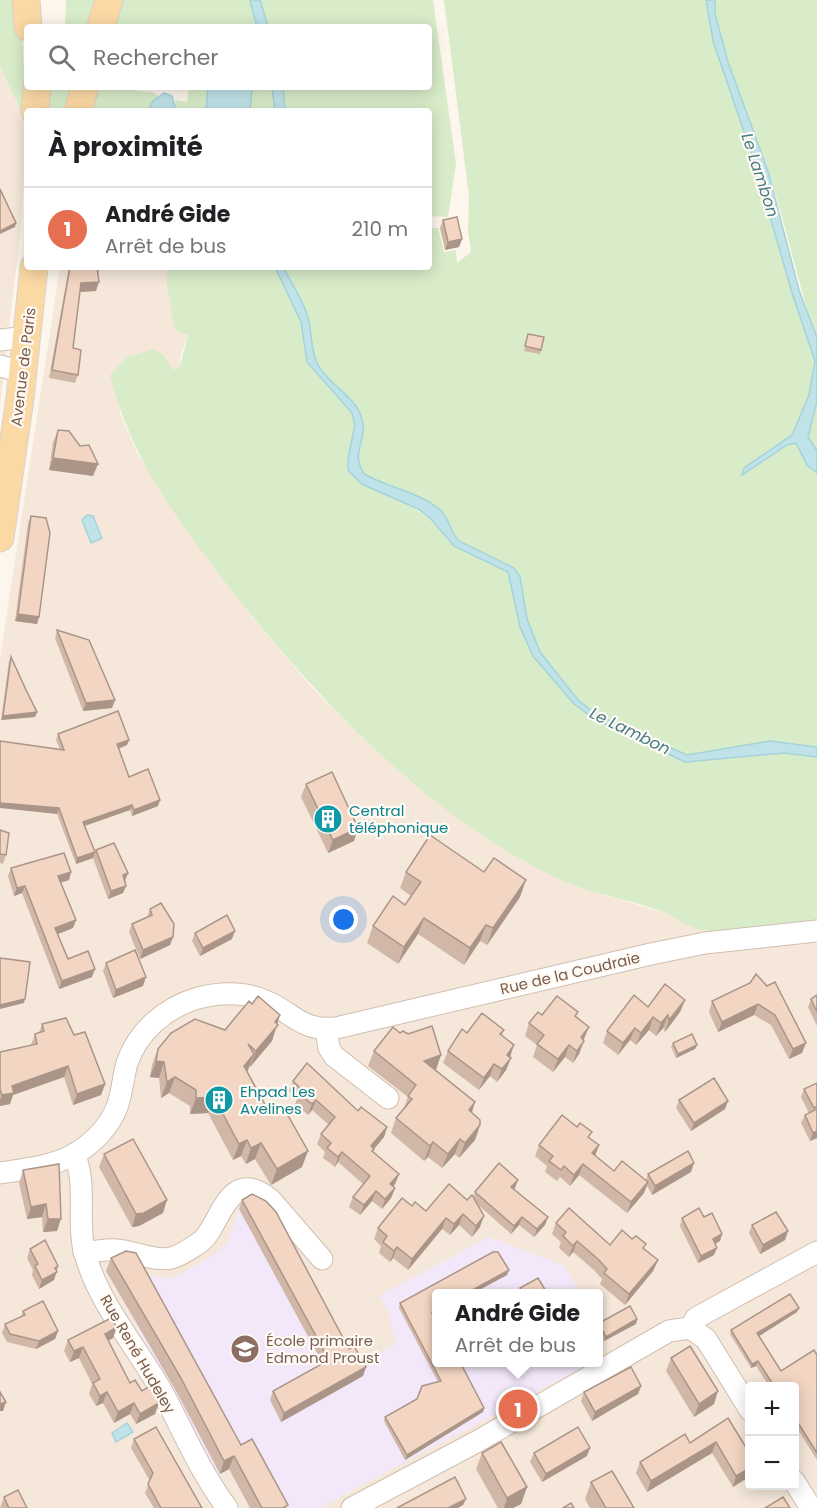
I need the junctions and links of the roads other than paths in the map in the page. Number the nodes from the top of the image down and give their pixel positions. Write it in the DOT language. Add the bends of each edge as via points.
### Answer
graph roads {
  1 [pos="26,0"];
  2 [pos="41,0"];
  3 [pos="108,0"];
  4 [pos="28,24"];
  5 [pos="41,24"];
  6 [pos="102,24"];
  7 [pos="37,90"];
  8 [pos="84,90"];
  9 [pos="36,108"];
  10 [pos="79,108"];
  11 [pos="34,270"];
  12 [pos="27,337"];
  13 [pos="0,340"];
  14 [pos="11,369"];
  15 [pos="0,538"];
  16 [pos="817,931"];
  17 [pos="326,1029"];
  18 [pos="388,1098"];
  19 [pos="74,1154"];
  20 [pos="0,1173"];
  21 [pos="84,1252"];
  22 [pos="817,1252"];
  23 [pos="322,1259"];
  24 [pos="690,1328"];
  25 [pos="745,1402"];
  26 [pos="799,1488"];
  27 [pos="227,1508"];
  28 [pos="352,1508"];
  29 [pos="811,1508"];
  1 -- 4 [label="main road"];
  2 -- 5 [label="main road"];
  3 -- 6 [label="main road"];
  7 -- 9 [label="main road"];
  8 -- 10 [label="main road"];
  11 -- 12 [label="main road, Avenue de Paris"];
  12 -- 13 [label="street"];
  12 -- 14 [label="main road, Avenue de Paris"];
  14 -- 15 [label="main road, Avenue de Paris"];
  16 -- 17 [label="street, Rue de la Coudraie" via="651,954"];
  17 -- 18 [label="street" via="334,1056"];
  17 -- 19 [label="street, Rue de la Coudraie" via="297,1021 269,1003 236,994 197,999 181,1006 143,1033 128,1062 113,1114 96,1138"];
  19 -- 20 [label="street, Rue de la Coudraie" via="50,1164"];
  19 -- 21 [label="street, Rue René Hudeley" via="79,1167"];
  21 -- 23 [label="street" via="115,1250 173,1258 203,1240 222,1204 249,1190 271,1200"];
  21 -- 27 [label="street, Rue René Hudeley" via="122,1330 165,1396 198,1466"];
  22 -- 24 [label="street" via="696,1318"];
  24 -- 25 [label="street" via="706,1340"];
  24 -- 28 [label="street" via="669,1331"];
  26 -- 29 [label="street"];
}
